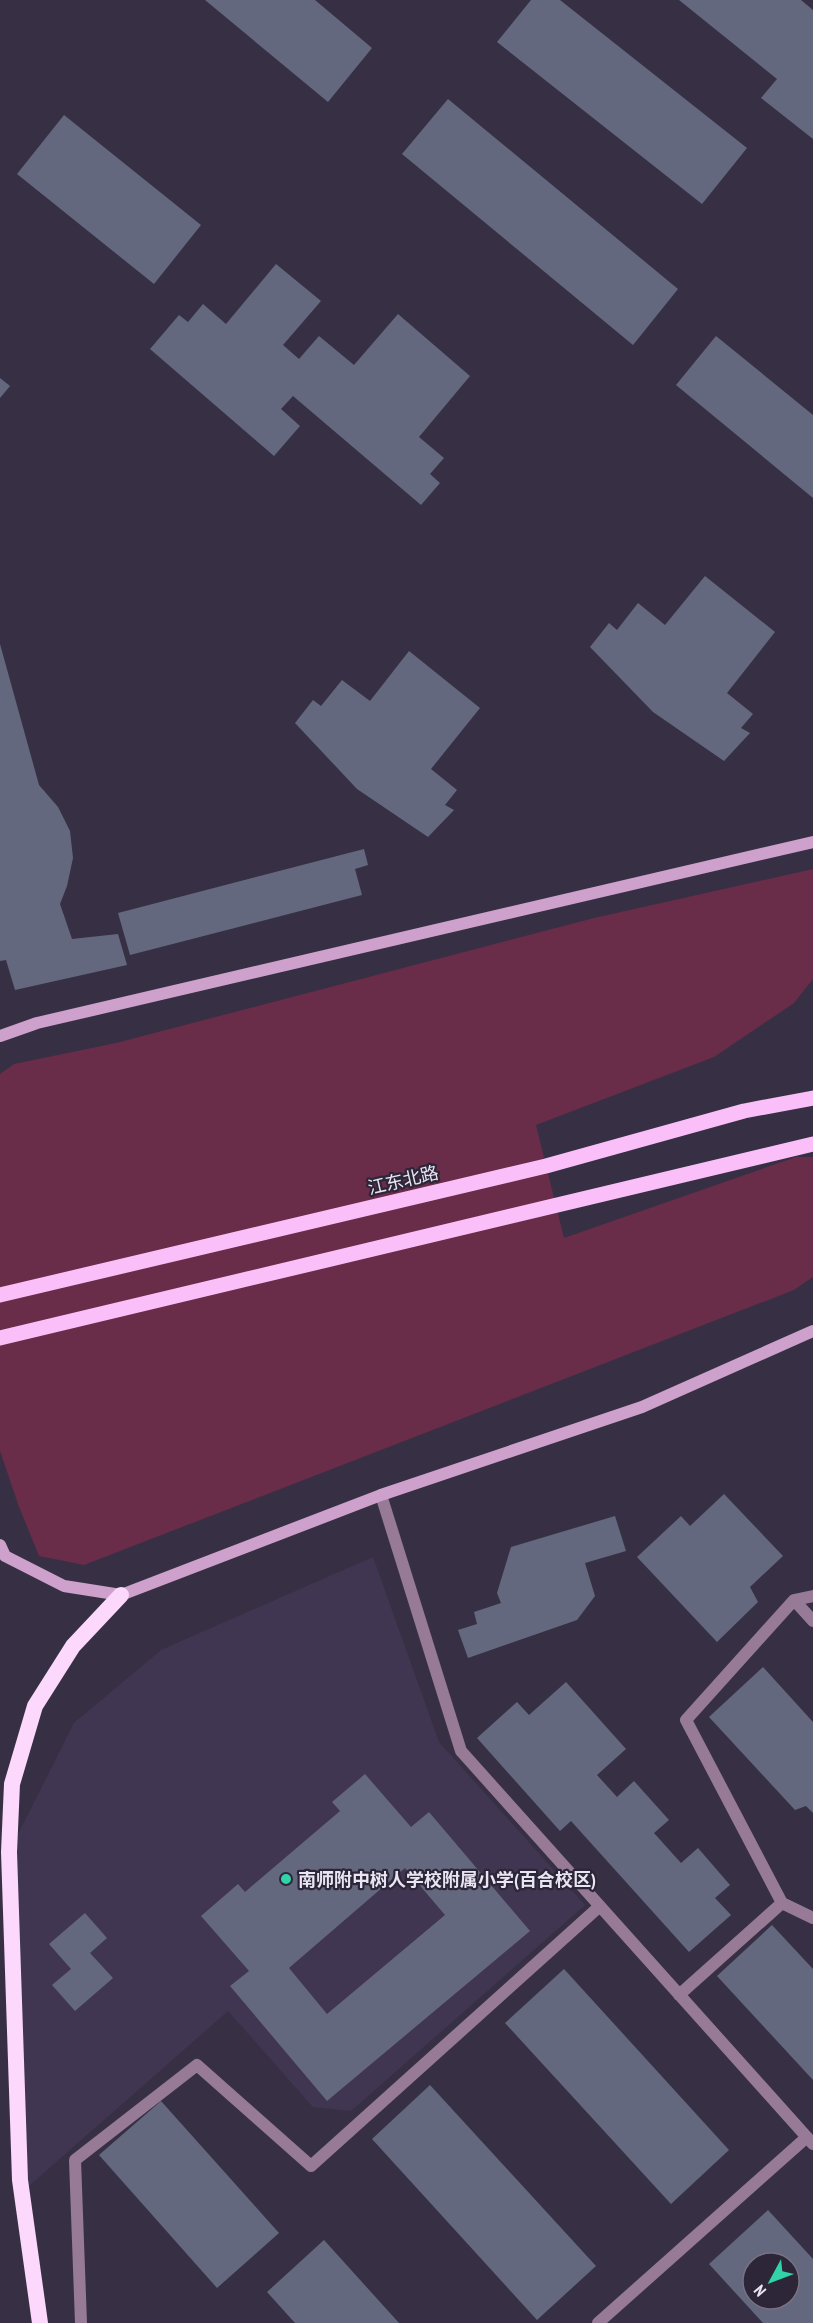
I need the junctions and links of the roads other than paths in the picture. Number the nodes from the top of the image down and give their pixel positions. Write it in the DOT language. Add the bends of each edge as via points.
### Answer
graph roads {
  1 [pos="813,842"];
  2 [pos="0,1036"];
  3 [pos="813,1098"];
  4 [pos="813,1144"];
  5 [pos="0,1295"];
  6 [pos="813,1331"];
  7 [pos="0,1338"];
  8 [pos="381,1495"];
  9 [pos="0,1545"];
  10 [pos="121,1595"];
  11 [pos="813,1596"];
  12 [pos="794,1600"];
  13 [pos="813,1621"];
  14 [pos="782,1903"];
  15 [pos="600,1906"];
  16 [pos="813,1918"];
  17 [pos="679,1995"];
  18 [pos="810,2141"];
  19 [pos="40,2323"];
  20 [pos="81,2323"];
  21 [pos="598,2323"];
  1 -- 2 [label="main road" via="37,1023"];
  3 -- 5 [label="main road, 江东北路" via="744,1111 546,1166"];
  4 -- 7 [label="main road"];
  6 -- 8 [label="main road" via="642,1407"];
  8 -- 10 [label="main road"];
  8 -- 15 [label="street" via="461,1751"];
  9 -- 10 [label="main road" via="5,1556 64,1586"];
  10 -- 19 [label="highway" via="73,1646 35,1707 12,1784 9,1852 20,2180"];
  11 -- 12 [label="street"];
  12 -- 13 [label="street"];
  12 -- 14 [label="street" via="686,1720"];
  14 -- 16 [label="street"];
  14 -- 17 [label="street"];
  15 -- 17 [label="street"];
  15 -- 20 [label="street" via="311,2166 197,2065 75,2160"];
  17 -- 18 [label="street"];
  18 -- 21 [label="street"];
}
